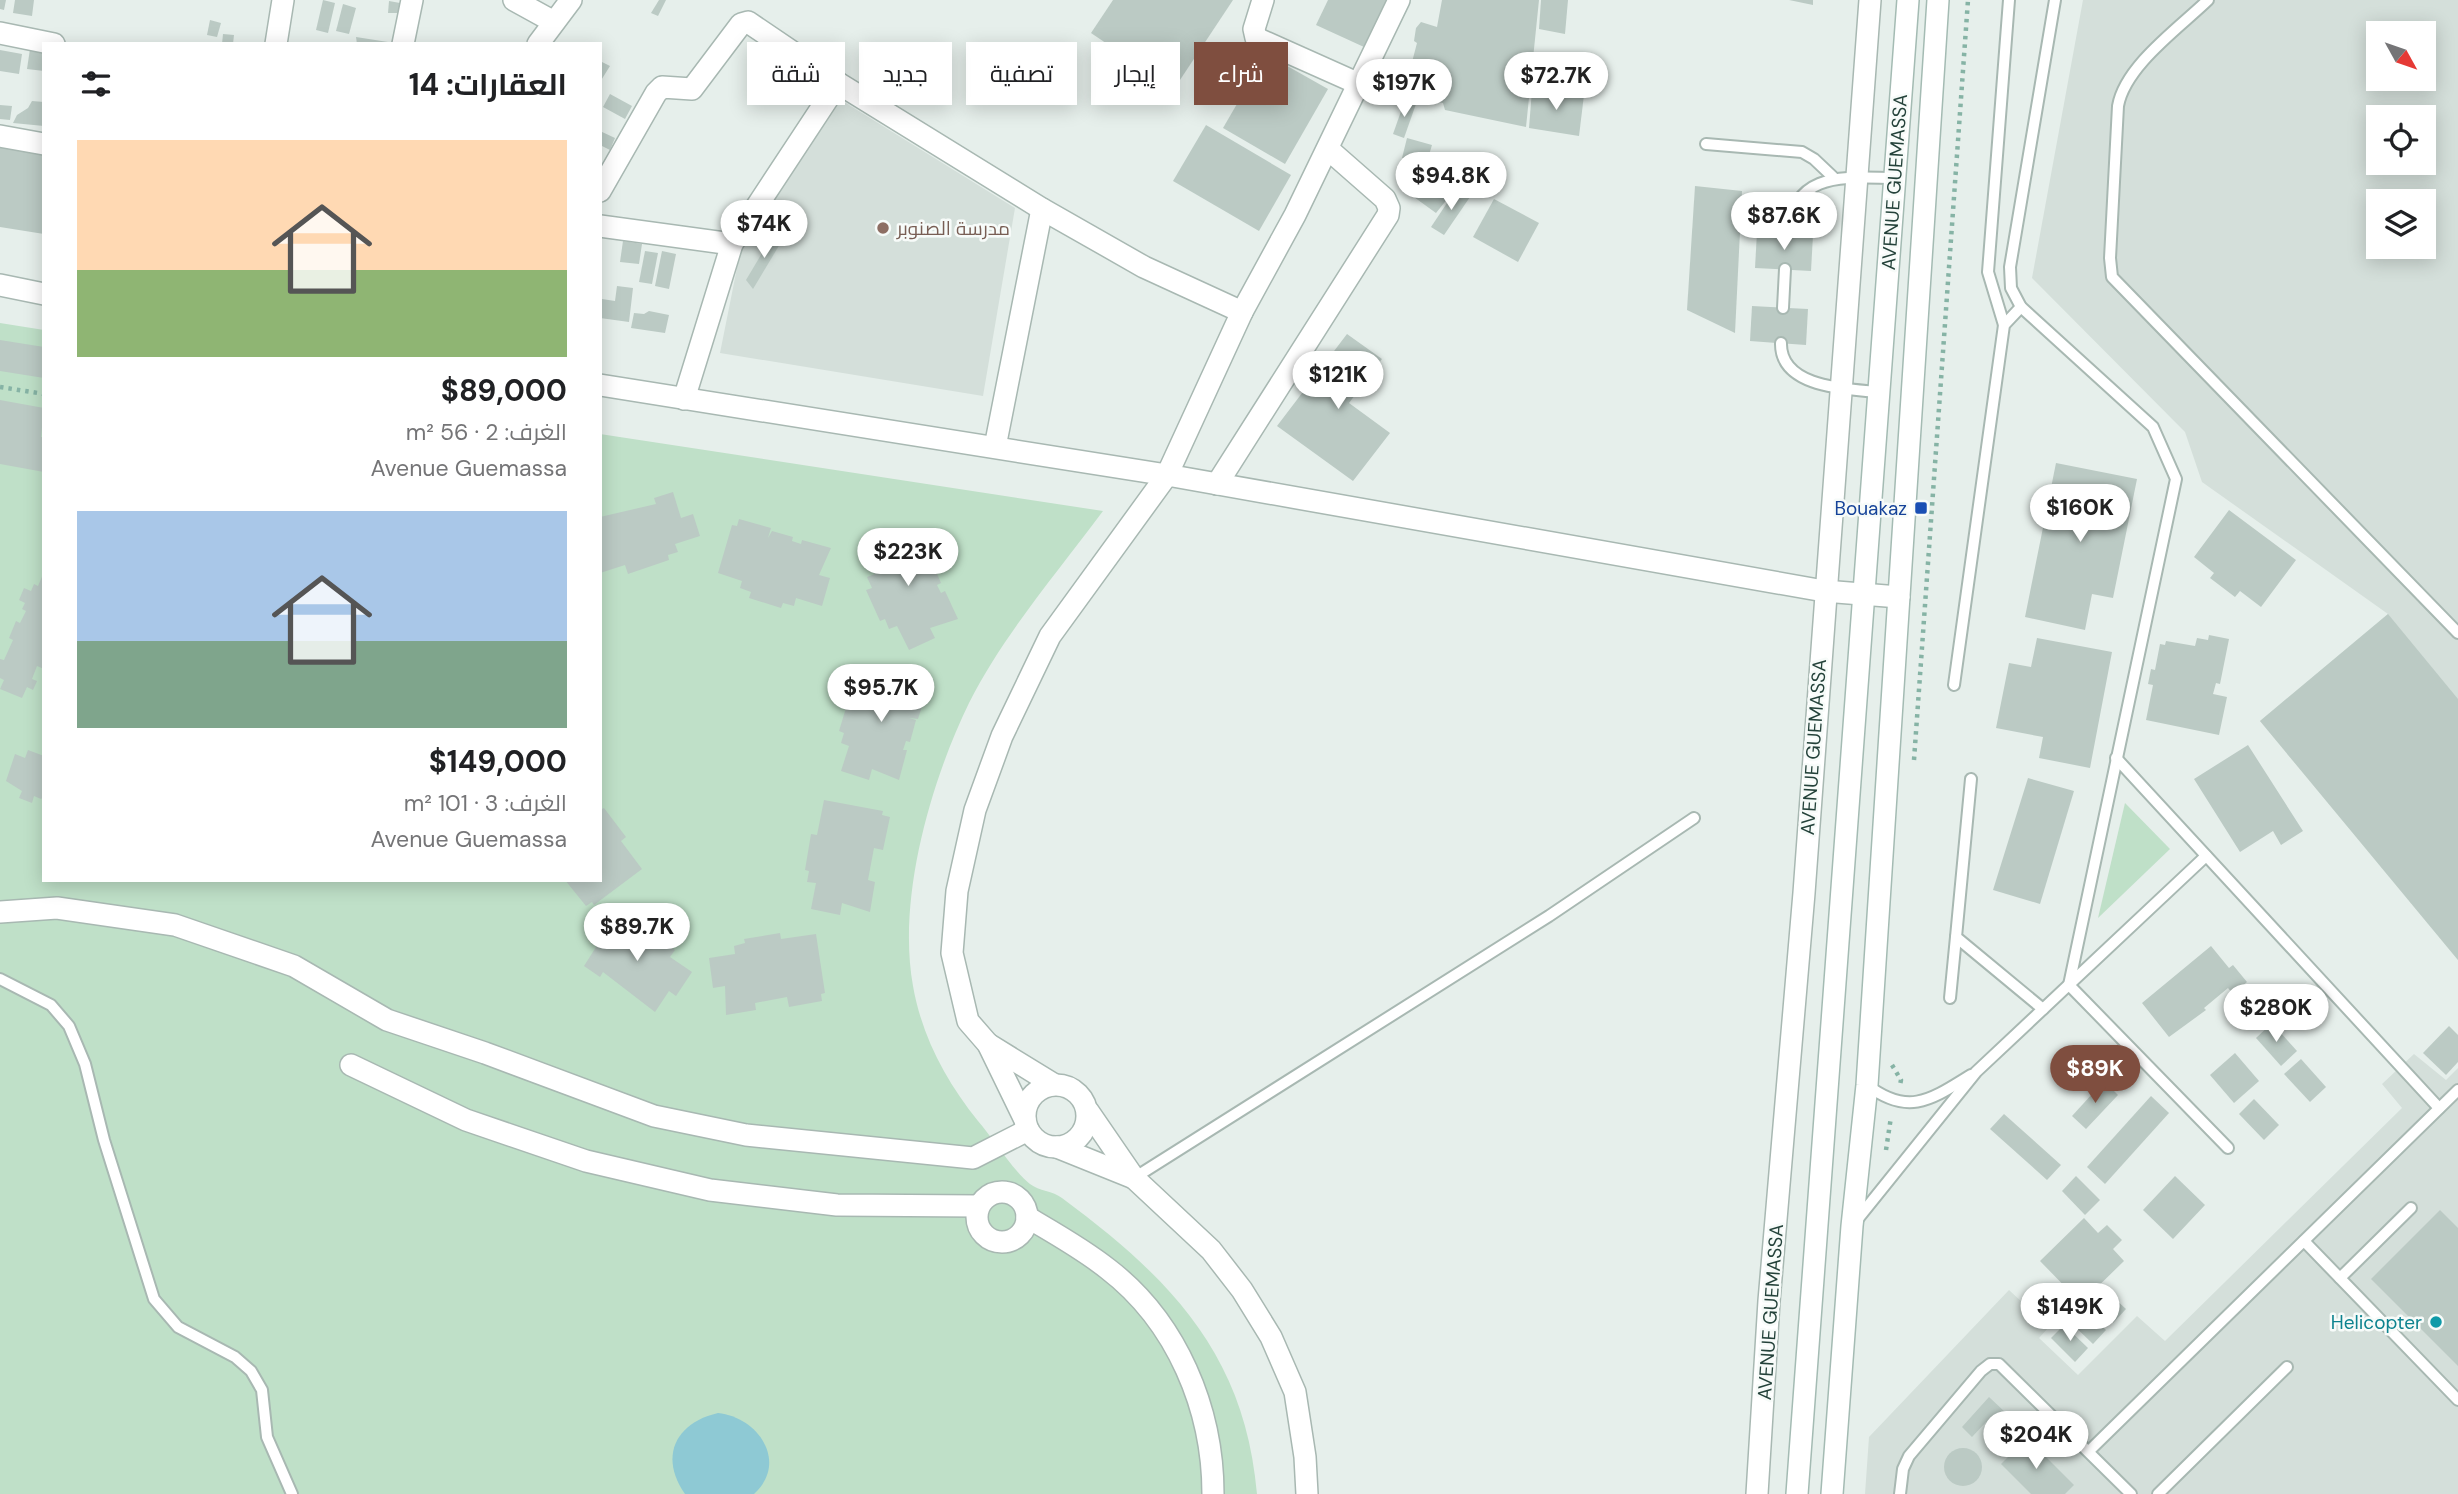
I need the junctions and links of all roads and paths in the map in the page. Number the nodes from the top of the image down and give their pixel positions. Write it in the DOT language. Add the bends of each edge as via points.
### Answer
graph roads {
  1 [pos="283,0"];
  2 [pos="412,0"];
  3 [pos="514,0"];
  4 [pos="570,0"];
  5 [pos="1264,0"];
  6 [pos="1399,0"];
  7 [pos="1870,0"];
  8 [pos="1908,0"];
  9 [pos="1938,0"];
  10 [pos="1968,0"];
  11 [pos="2009,0"];
  12 [pos="2055,0"];
  13 [pos="2208,0"];
  14 [pos="554,22"];
  15 [pos="0,33"];
  16 [pos="44,42"];
  17 [pos="276,42"];
  18 [pos="403,42"];
  19 [pos="539,42"];
  20 [pos="775,42"];
  21 [pos="1359,84"];
  22 [pos="845,87"];
  23 [pos="824,105"];
  24 [pos="0,136"];
  25 [pos="42,144"];
  26 [pos="1706,144"];
  27 [pos="1328,149"];
  28 [pos="1833,177"];
  29 [pos="1857,178"];
  30 [pos="1895,178"];
  31 [pos="602,188"];
  32 [pos="1042,209"];
  33 [pos="602,226"];
  34 [pos="1788,234"];
  35 [pos="732,244"];
  36 [pos="1785,269"];
  37 [pos="0,285"];
  38 [pos="42,294"];
  39 [pos="2021,307"];
  40 [pos="1783,308"];
  41 [pos="1242,313"];
  42 [pos="2004,325"];
  43 [pos="1781,343"];
  44 [pos="602,385"];
  45 [pos="0,387"];
  46 [pos="1841,388"];
  47 [pos="1878,391"];
  48 [pos="42,394"];
  49 [pos="684,399"];
  50 [pos="995,447"];
  51 [pos="1167,475"];
  52 [pos="1217,484"];
  53 [pos="1824,591"];
  54 [pos="1863,594"];
  55 [pos="1899,597"];
  56 [pos="2458,633"];
  57 [pos="1954,685"];
  58 [pos="2116,758"];
  59 [pos="1914,764"];
  60 [pos="1971,779"];
  61 [pos="1694,818"];
  62 [pos="2206,856"];
  63 [pos="0,912"];
  64 [pos="1956,937"];
  65 [pos="0,979"];
  66 [pos="2069,985"];
  67 [pos="1950,998"];
  68 [pos="2043,1009"];
  69 [pos="988,1044"];
  70 [pos="1891,1063"];
  71 [pos="351,1065"];
  72 [pos="1976,1072"];
  73 [pos="1053,1084"];
  74 [pos="1867,1084"];
  75 [pos="2458,1090"];
  76 [pos="1896,1101"];
  77 [pos="2439,1108"];
  78 [pos="1088,1111"];
  79 [pos="1027,1125"];
  80 [pos="1057,1147"];
  81 [pos="2228,1148"];
  82 [pos="1135,1178"];
  83 [pos="1884,1186"];
  84 [pos="979,1206"];
  85 [pos="2411,1208"];
  86 [pos="1027,1217"];
  87 [pos="1852,1226"];
  88 [pos="2304,1241"];
  89 [pos="2340,1278"];
  90 [pos="2287,1367"];
  91 [pos="2458,1400"];
  92 [pos="2089,1451"];
  93 [pos="292,1494"];
  94 [pos="1213,1494"];
  95 [pos="1307,1494"];
  96 [pos="1757,1494"];
  97 [pos="1797,1494"];
  98 [pos="1832,1494"];
  99 [pos="1900,1494"];
  100 [pos="2131,1494"];
  101 [pos="2158,1494"];
  1 -- 17 [label="street"];
  2 -- 18 [label="street"];
  3 -- 14 [label="street"];
  4 -- 14 [label="street"];
  5 -- 21 [label="street" via="1254,29 1256,37"];
  6 -- 21 [label="street"];
  7 -- 29 [label="street, AVENUE GUEMASSA"];
  8 -- 30 [label="street, AVENUE GUEMASSA"];
  9 -- 55 [label="street, AVENUE GUEMASSA"];
  10 -- 59 [label="path"];
  11 -- 42 [label="lane" via="1988,272"];
  12 -- 39 [label="lane" via="2010,267 2011,288"];
  13 -- 56 [label="lane" via="2123,86 2118,106 2112,277"];
  14 -- 19 [label="street"];
  15 -- 16 [label="street"];
  20 -- 31 [label="street" via="744,22 692,89 662,88 656,93"];
  21 -- 27 [label="street"];
  22 -- 32 [label="street"];
  23 -- 35 [label="street"];
  24 -- 25 [label="street"];
  26 -- 28 [label="lane" via="1802,152"];
  27 -- 41 [label="street"];
  27 -- 52 [label="street" via="1385,198 1388,215"];
  28 -- 29 [label="lane"];
  28 -- 34 [label="lane" via="1798,202"];
  29 -- 30 [label="lane"];
  29 -- 46 [label="street, AVENUE GUEMASSA"];
  30 -- 47 [label="street, AVENUE GUEMASSA"];
  32 -- 41 [label="street" via="1144,267"];
  32 -- 50 [label="street"];
  33 -- 35 [label="street"];
  35 -- 49 [label="street"];
  36 -- 40 [label="lane"];
  37 -- 38 [label="street"];
  39 -- 42 [label="lane"];
  39 -- 58 [label="lane" via="2153,428 2176,479"];
  41 -- 51 [label="street"];
  42 -- 57 [label="lane"];
  43 -- 46 [label="lane" via="1784,359 1795,371 1820,384"];
  44 -- 49 [label="street"];
  45 -- 48 [label="path"];
  46 -- 47 [label="lane"];
  46 -- 53 [label="street, AVENUE GUEMASSA"];
  47 -- 54 [label="street, AVENUE GUEMASSA"];
  49 -- 50 [label="street"];
  50 -- 51 [label="street"];
  51 -- 52 [label="street"];
  51 -- 69 [label="street" via="1050,636 1002,736 975,810 957,891 952,953 968,1021"];
  52 -- 53 [label="street"];
  53 -- 54 [label="street"];
  53 -- 96 [label="street, AVENUE GUEMASSA"];
  54 -- 55 [label="street"];
  54 -- 97 [label="street, AVENUE GUEMASSA"];
  55 -- 74 [label="street, AVENUE GUEMASSA"];
  58 -- 62 [label="lane"];
  58 -- 66 [label="lane"];
  60 -- 64 [label="lane"];
  61 -- 82 [label="lane" via="1549,916"];
  62 -- 66 [label="lane"];
  62 -- 77 [label="lane"];
  63 -- 79 [label="street" via="57,908 175,925 294,966 387,1020 654,1116 746,1135 973,1158"];
  64 -- 67 [label="lane"];
  64 -- 68 [label="lane"];
  65 -- 93 [label="lane" via="51,1005 69,1026 85,1065 154,1299 178,1327 251,1370 262,1390 267,1437"];
  66 -- 68 [label="lane"];
  66 -- 81 [label="lane"];
  68 -- 72 [label="lane"];
  69 -- 73 [label="street"];
  69 -- 79 [label="street"];
  70 -- 76 [label="path" via="1901,1080"];
  71 -- 84 [label="street" via="466,1119 562,1153 710,1190 837,1205"];
  72 -- 76 [label="lane" via="1929,1100"];
  72 -- 83 [label="lane"];
  73 -- 78 [label="street" via="1072,1088"];
  73 -- 79 [label="street" via="1029,1100"];
  74 -- 76 [label="lane"];
  74 -- 87 [label="street, AVENUE GUEMASSA"];
  75 -- 77 [label="lane"];
  76 -- 83 [label="path"];
  77 -- 88 [label="lane"];
  78 -- 80 [label="street" via="1084,1132 1077,1140"];
  78 -- 82 [label="street"];
  79 -- 80 [label="street" via="1040,1143"];
  80 -- 82 [label="street"];
  82 -- 95 [label="street" via="1211,1250 1271,1337 1295,1392"];
  83 -- 87 [label="lane"];
  84 -- 86 [label="street" via="991,1195 1008,1193 1021,1202"];
  84 -- 86 [label="street" via="980,1230 1000,1242 1015,1238"];
  85 -- 89 [label="lane"];
  86 -- 94 [label="street" via="1110,1270 1156,1318 1181,1355 1202,1407 1213,1462"];
  87 -- 98 [label="street, AVENUE GUEMASSA"];
  88 -- 89 [label="lane"];
  88 -- 92 [label="lane"];
  89 -- 91 [label="lane"];
  90 -- 101 [label="lane"];
  92 -- 99 [label="lane" via="2007,1369 1990,1364 1909,1456"];
  92 -- 100 [label="lane"];
}
